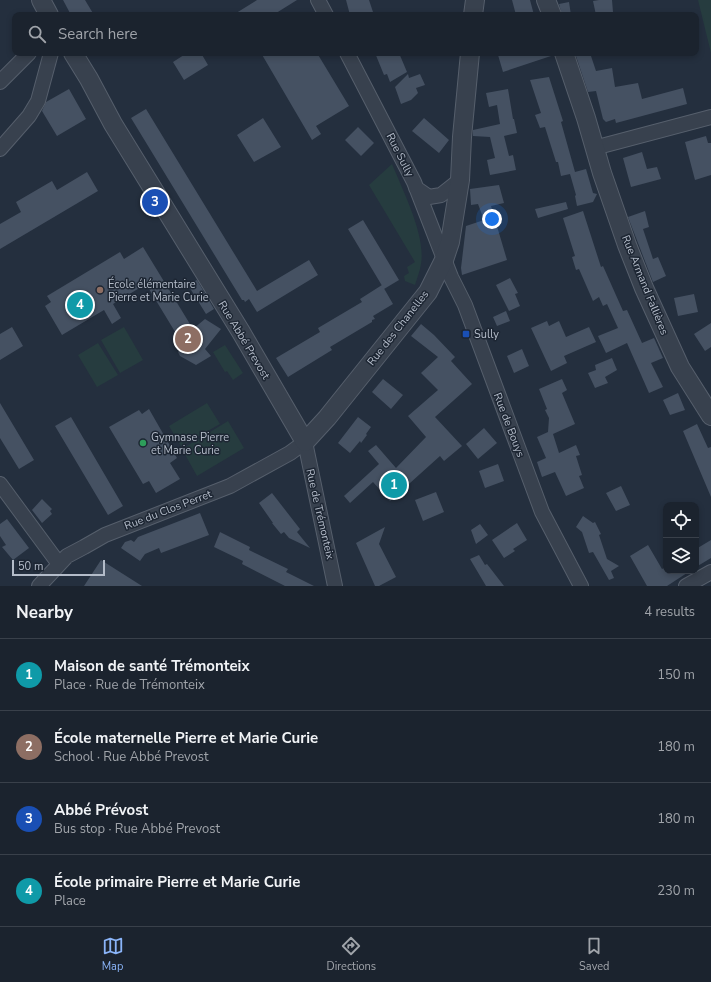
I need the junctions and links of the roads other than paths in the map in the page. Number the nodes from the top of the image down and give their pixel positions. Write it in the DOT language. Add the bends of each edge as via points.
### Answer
graph roads {
  1 [pos="41,0"];
  2 [pos="318,0"];
  3 [pos="475,0"];
  4 [pos="546,0"];
  5 [pos="47,12"];
  6 [pos="324,12"];
  7 [pos="473,12"];
  8 [pos="551,12"];
  9 [pos="26,56"];
  10 [pos="50,56"];
  11 [pos="75,56"];
  12 [pos="348,56"];
  13 [pos="470,56"];
  14 [pos="565,56"];
  15 [pos="0,82"];
  16 [pos="711,117"];
  17 [pos="594,148"];
  18 [pos="0,149"];
  19 [pos="460,180"];
  20 [pos="416,188"];
  21 [pos="444,260"];
  22 [pos="711,416"];
  23 [pos="305,442"];
  24 [pos="0,484"];
  25 [pos="59,564"];
  26 [pos="711,572"];
  27 [pos="39,586"];
  28 [pos="335,586"];
  29 [pos="581,586"];
  30 [pos="686,586"];
  1 -- 5 [label="street"];
  2 -- 6 [label="street"];
  3 -- 7 [label="street"];
  4 -- 8 [label="street"];
  9 -- 15 [label="street"];
  10 -- 18 [label="street" via="38,101 29,116"];
  11 -- 23 [label="street, Rue Abbé Prevost" via="113,124 241,332"];
  12 -- 20 [label="street, Rue Sully"];
  13 -- 19 [label="street, Rue des Chanelles"];
  14 -- 17 [label="street, Rue Armand Fallières"];
  16 -- 17 [label="street"];
  17 -- 22 [label="street, Rue Armand Fallières" via="627,245 650,301 680,367"];
  19 -- 20 [label="street" via="441,195 428,197"];
  19 -- 21 [label="street, Rue des Chanelles" via="450,242"];
  20 -- 21 [label="street, Rue Sully"];
  21 -- 23 [label="street, Rue des Chanelles" via="428,292"];
  21 -- 29 [label="street, Rue de Bouys" via="467,311 542,512"];
  23 -- 25 [label="street, Rue du Clos Perret" via="230,486 105,535 67,556"];
  23 -- 28 [label="street, Rue de Trémonteix"];
  24 -- 25 [label="street"];
  25 -- 27 [label="street, Rue du Clos Perret"];
  26 -- 30 [label="street"];
}
